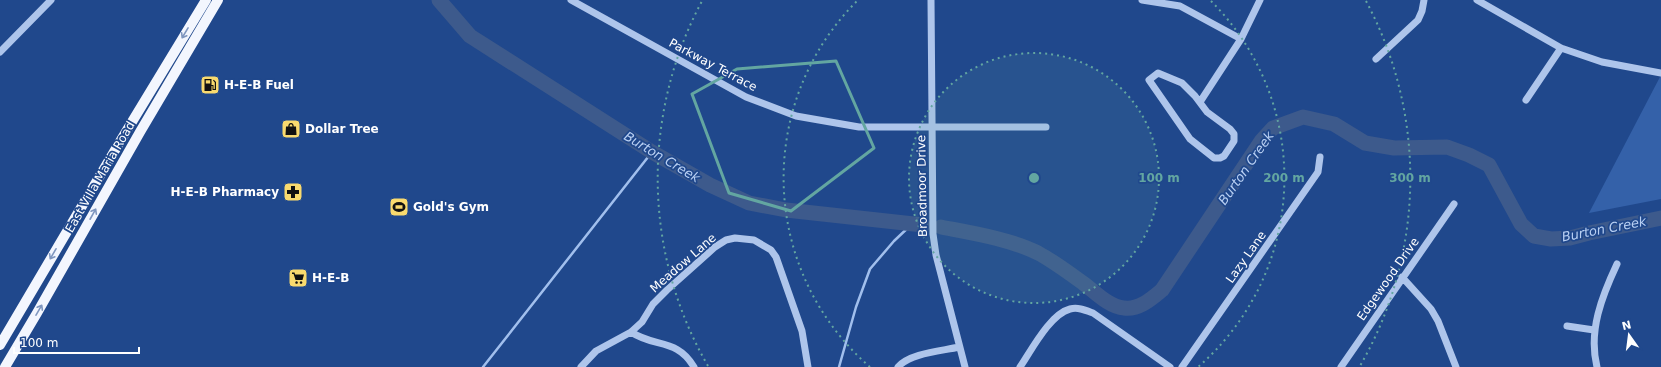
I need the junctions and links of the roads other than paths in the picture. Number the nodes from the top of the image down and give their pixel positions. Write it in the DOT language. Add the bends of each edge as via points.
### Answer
graph roads {
  1 [pos="51,0"];
  2 [pos="206,0"];
  3 [pos="218,0"];
  4 [pos="571,0"];
  5 [pos="931,0"];
  6 [pos="1142,0"];
  7 [pos="1260,0"];
  8 [pos="1424,0"];
  9 [pos="1477,0"];
  10 [pos="1241,39"];
  11 [pos="1561,48"];
  12 [pos="0,52"];
  13 [pos="1376,59"];
  14 [pos="1661,73"];
  15 [pos="1526,100"];
  16 [pos="1200,102"];
  17 [pos="1046,127"];
  18 [pos="932,128"];
  19 [pos="1320,157"];
  20 [pos="1454,204"];
  21 [pos="1616,264"];
  22 [pos="1402,277"];
  23 [pos="1567,326"];
  24 [pos="1594,330"];
  25 [pos="632,332"];
  26 [pos="0,345"];
  27 [pos="959,347"];
  28 [pos="5,367"];
  29 [pos="581,367"];
  30 [pos="694,367"];
  31 [pos="807,367"];
  32 [pos="898,367"];
  33 [pos="965,367"];
  34 [pos="1020,367"];
  35 [pos="1170,367"];
  36 [pos="1182,367"];
  37 [pos="1341,367"];
  38 [pos="1456,367"];
  39 [pos="1597,367"];
  1 -- 12 [label="street"];
  2 -- 26 [label="main road, East Villa Maria Road, one-way"];
  28 -- 3 [label="main road, East Villa Maria Road, one-way"];
  4 -- 18 [label="street, Parkway Terrace" via="746,97 779,110 796,116 859,127"];
  5 -- 18 [label="street, Broadmoor Drive"];
  6 -- 10 [label="street" via="1180,6"];
  7 -- 10 [label="street"];
  8 -- 13 [label="street" via="1418,20"];
  9 -- 11 [label="street"];
  10 -- 16 [label="street"];
  11 -- 14 [label="street" via="1602,62"];
  11 -- 15 [label="street"];
  16 -- 16 [label="street" via="1182,83 1170,77 1158,73 1149,80 1190,139 1214,158 1220,158 1234,141 1234,134 1207,112"];
  17 -- 18 [label="street, Parkway Terrace"];
  18 -- 27 [label="street, Broadmoor Drive" via="934,244"];
  19 -- 36 [label="street, Lazy Lane" via="1318,172"];
  20 -- 22 [label="street, Edgewood Drive"];
  21 -- 24 [label="street"];
  22 -- 37 [label="street, Edgewood Drive"];
  22 -- 38 [label="street" via="1431,309"];
  23 -- 24 [label="street"];
  24 -- 39 [label="street"];
  25 -- 29 [label="street, Meadow Lane" via="596,351"];
  25 -- 30 [label="street" via="641,339 679,349 690,359"];
  25 -- 31 [label="street, Meadow Lane" via="653,304 715,247 726,240 746,238 764,245 776,257 802,330"];
  27 -- 32 [label="street" via="917,356"];
  27 -- 33 [label="street, Broadmoor Drive"];
  34 -- 35 [label="street" via="1057,315 1069,309 1081,308 1094,314"];
}
